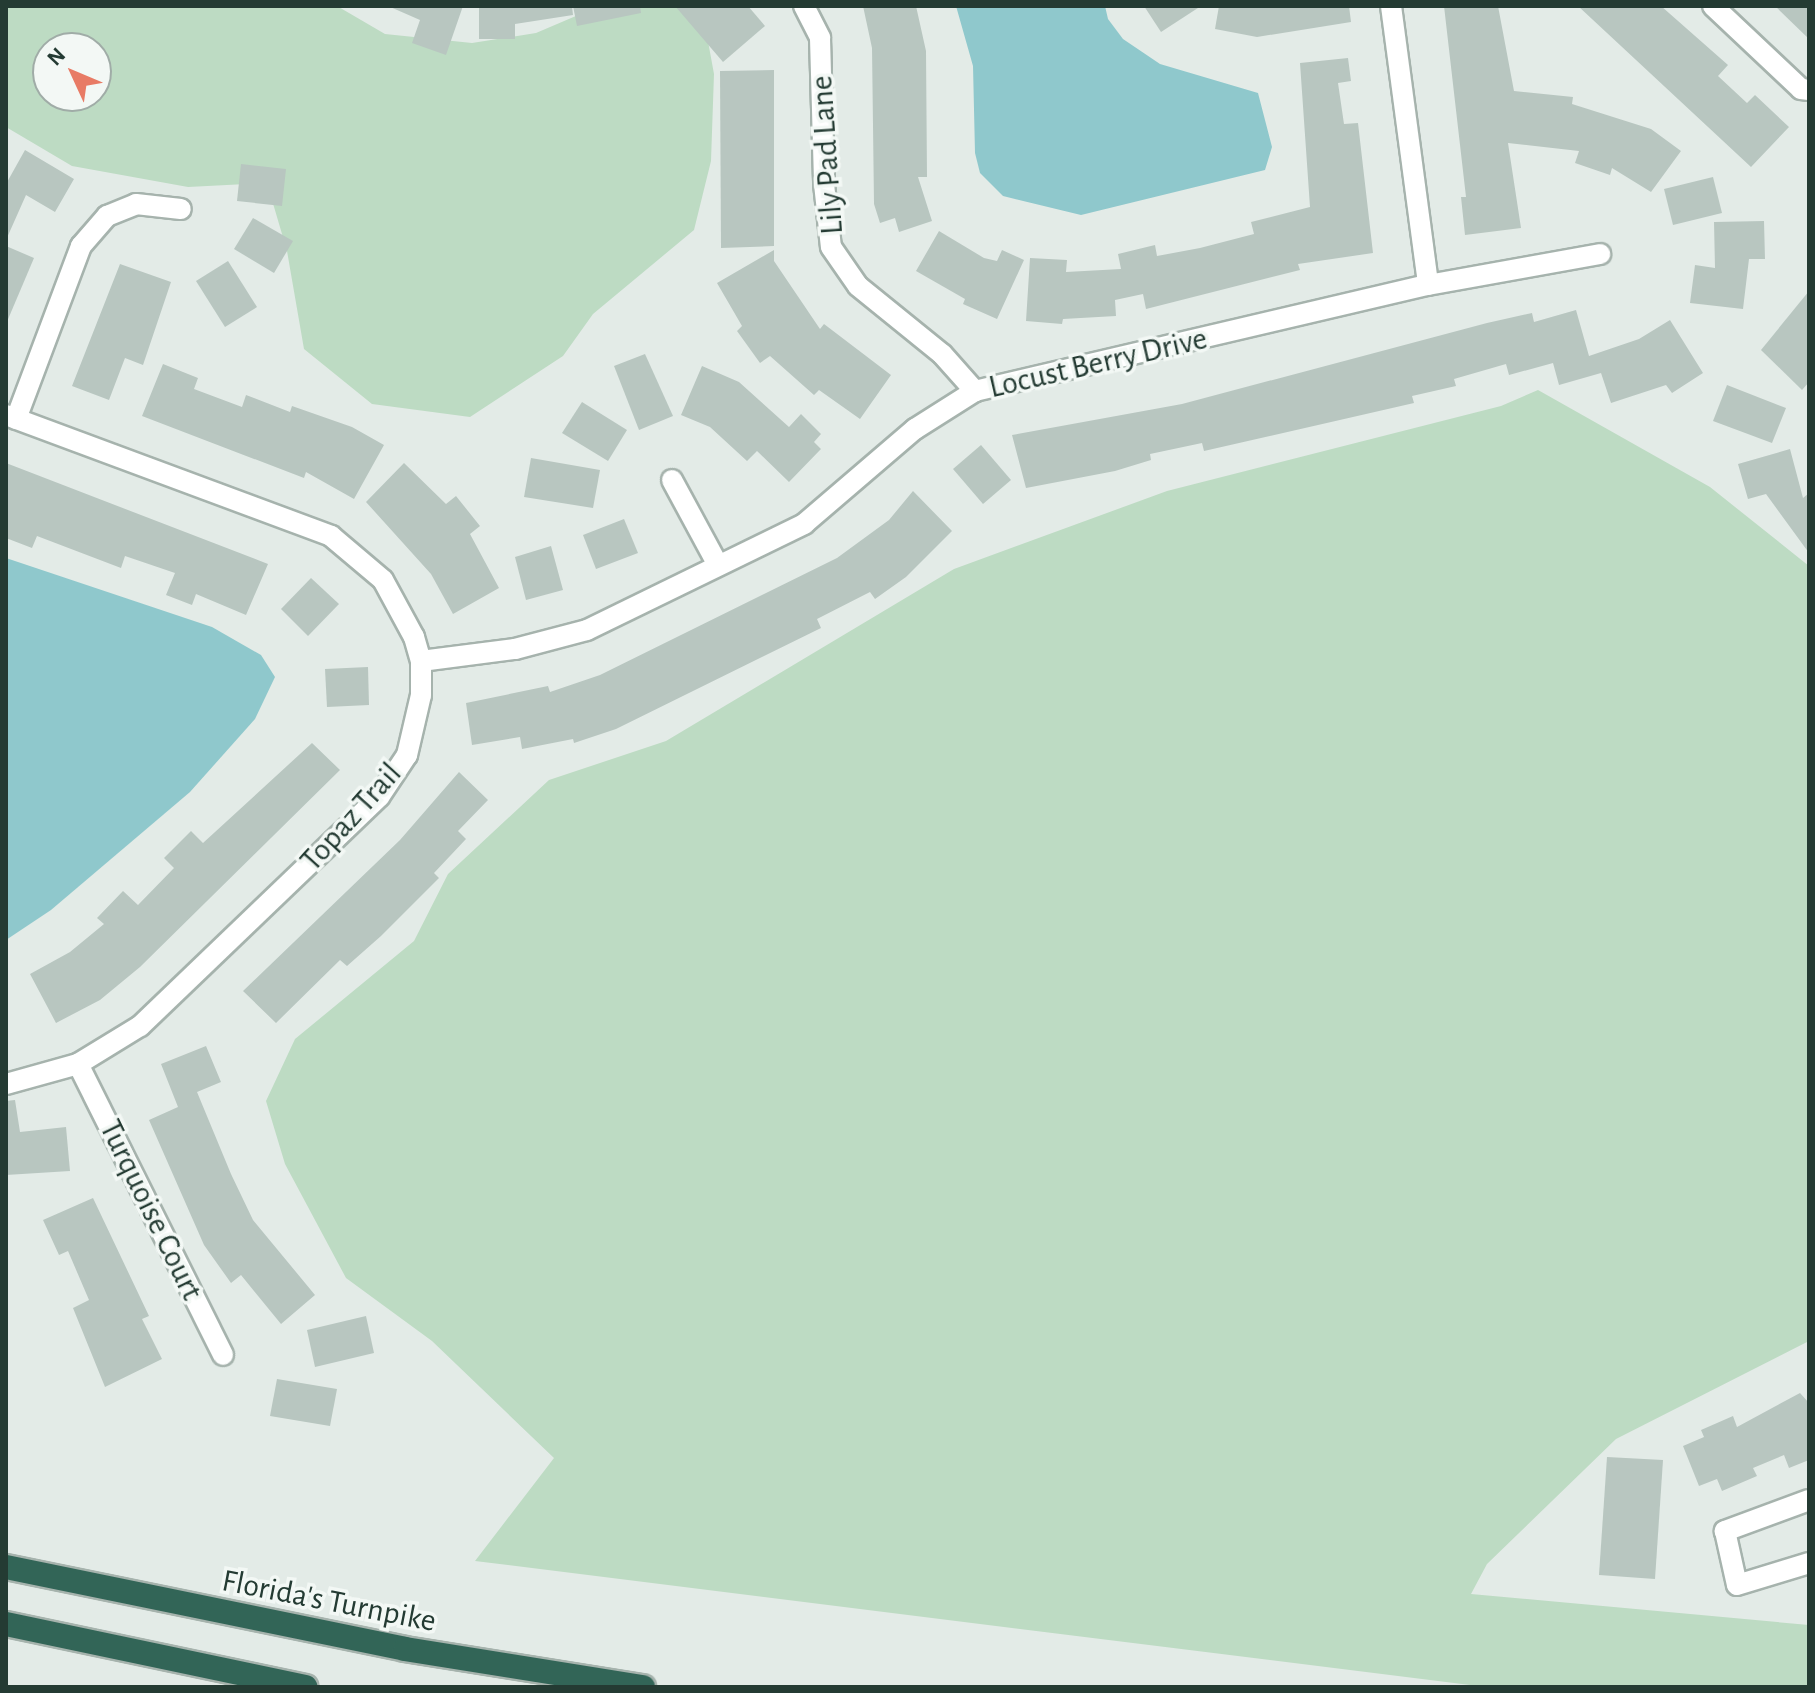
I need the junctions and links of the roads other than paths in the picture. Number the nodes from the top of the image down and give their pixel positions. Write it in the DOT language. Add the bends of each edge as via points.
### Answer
graph roads {
  1 [pos="804,6"];
  2 [pos="1391,6"];
  3 [pos="1713,6"];
  4 [pos="1809,90"];
  5 [pos="181,209"];
  6 [pos="1600,254"];
  7 [pos="1428,285"];
  8 [pos="975,391"];
  9 [pos="11,417"];
  10 [pos="672,480"];
  11 [pos="718,565"];
  12 [pos="421,661"];
  13 [pos="78,1064"];
  14 [pos="6,1084"];
  15 [pos="223,1355"];
  16 [pos="1809,1500"];
  17 [pos="1809,1563"];
  18 [pos="6,1567"];
  19 [pos="6,1624"];
  20 [pos="305,1687"];
  21 [pos="643,1687"];
  1 -- 8 [label="street, Lily Pad Lane" via="820,38 831,247 858,286 942,354"];
  2 -- 7 [label="street"];
  3 -- 4 [label="street" via="1801,89"];
  5 -- 9 [label="street" via="136,204 107,216 81,246"];
  6 -- 7 [label="street, Locust Berry Drive"];
  7 -- 8 [label="street, Locust Berry Drive"];
  8 -- 11 [label="street, Locust Berry Drive" via="915,429 804,524"];
  9 -- 12 [label="street, Topaz Trail" via="331,536 383,580"];
  10 -- 11 [label="street"];
  11 -- 12 [label="street, Locust Berry Drive" via="587,630 515,649"];
  12 -- 13 [label="street, Topaz Trail" via="421,695 407,755 379,797 169,1003 113,1046"];
  13 -- 14 [label="street, Topaz Trail"];
  13 -- 15 [label="street, Turquoise Court"];
  16 -- 17 [label="street" via="1725,1531 1737,1585"];
  18 -- 21 [label="highway, Florida's Turnpike" via="405,1649"];
  19 -- 20 [label="highway"];
}
